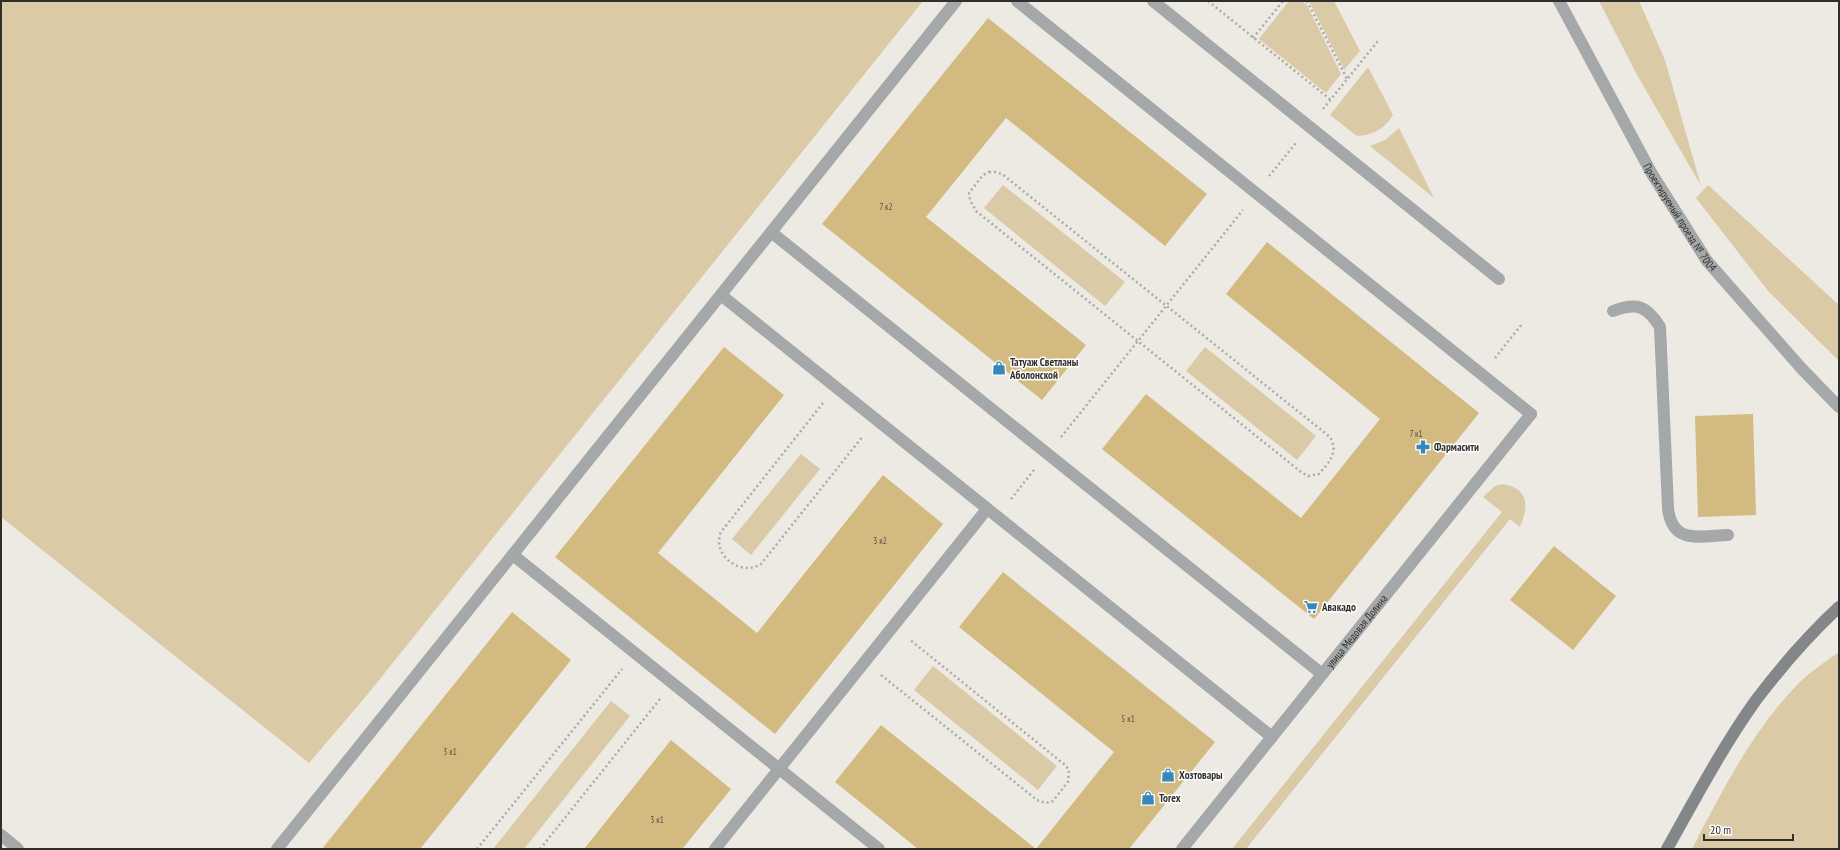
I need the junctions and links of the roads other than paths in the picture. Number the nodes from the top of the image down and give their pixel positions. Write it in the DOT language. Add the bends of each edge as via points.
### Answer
graph roads {
  1 [pos="956,1"];
  2 [pos="1017,1"];
  3 [pos="1153,1"];
  4 [pos="1558,1"];
  5 [pos="771,232"];
  6 [pos="1499,279"];
  7 [pos="721,295"];
  8 [pos="1613,311"];
  9 [pos="1839,407"];
  10 [pos="992,513"];
  11 [pos="1728,535"];
  12 [pos="513,555"];
  13 [pos="1839,607"];
  14 [pos="1322,674"];
  15 [pos="1272,738"];
  16 [pos="779,769"];
  17 [pos="1,835"];
  18 [pos="18,849"];
  19 [pos="277,849"];
  20 [pos="715,849"];
  21 [pos="879,849"];
  22 [pos="1182,849"];
  23 [pos="1667,849"];
  1 -- 5 [label="street"];
  2 -- 14 [label="street, улица Медовая Долина" via="1531,414"];
  3 -- 6 [label="street"];
  4 -- 9 [label="street, Проектируемый проезд № 7004" via="1652,174 1707,261"];
  5 -- 7 [label="street"];
  5 -- 14 [label="street"];
  7 -- 10 [label="street"];
  7 -- 12 [label="street"];
  8 -- 11 [label="street" via="1626,306 1636,306 1652,315 1660,328 1669,520 1678,532 1686,536"];
  10 -- 15 [label="street"];
  10 -- 16 [label="street" via="893,627"];
  12 -- 16 [label="street"];
  12 -- 19 [label="street"];
  13 -- 23 [label="street" via="1790,658 1756,701 1698,793"];
  14 -- 15 [label="street, улица Медовая Долина"];
  15 -- 22 [label="street, улица Медовая Долина"];
  16 -- 20 [label="street"];
  16 -- 21 [label="street"];
  17 -- 18 [label="street"];
}
